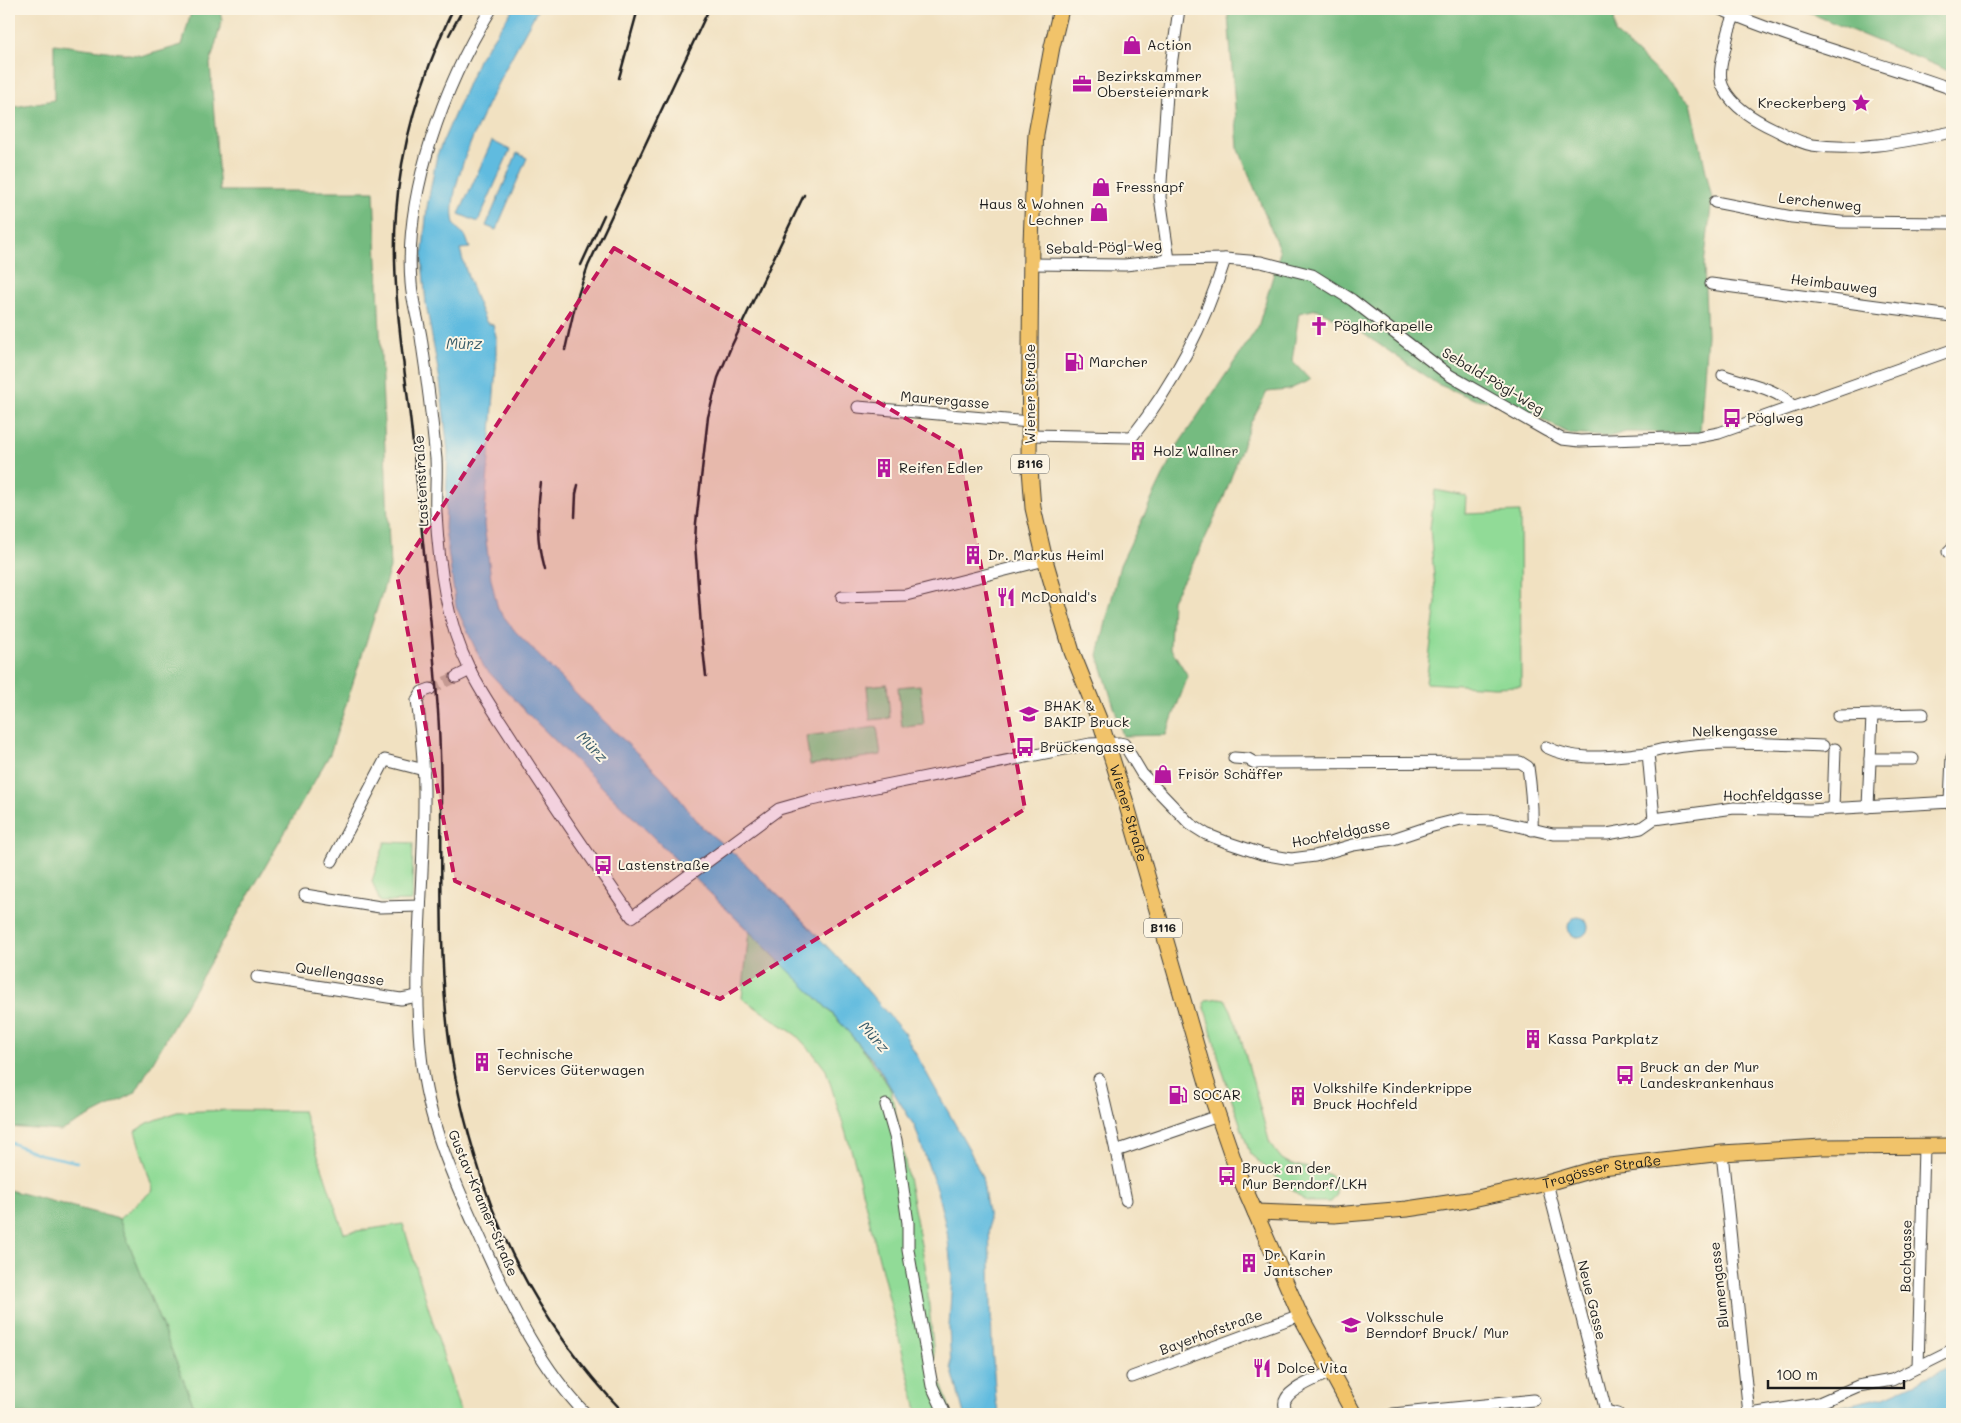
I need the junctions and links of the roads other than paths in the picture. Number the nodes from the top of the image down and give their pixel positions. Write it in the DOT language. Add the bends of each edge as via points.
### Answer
graph roads {
  1 [pos="491,9"];
  2 [pos="1061,9"];
  3 [pos="1179,9"];
  4 [pos="1720,9"];
  5 [pos="1735,15"];
  6 [pos="1952,89"];
  7 [pos="1952,132"];
  8 [pos="1716,202"];
  9 [pos="1952,223"];
  10 [pos="1225,259"];
  11 [pos="1169,260"];
  12 [pos="1031,264"];
  13 [pos="1711,284"];
  14 [pos="1952,316"];
  15 [pos="1952,350"];
  16 [pos="1723,374"];
  17 [pos="1792,406"];
  18 [pos="858,407"];
  19 [pos="1030,428"];
  20 [pos="1045,560"];
  21 [pos="842,597"];
  22 [pos="470,670"];
  23 [pos="456,677"];
  24 [pos="430,689"];
  25 [pos="1923,714"];
  26 [pos="1872,715"];
  27 [pos="1838,716"];
  28 [pos="1107,743"];
  29 [pos="1823,746"];
  30 [pos="1546,747"];
  31 [pos="1835,749"];
  32 [pos="1648,753"];
  33 [pos="1952,757"];
  34 [pos="1234,758"];
  35 [pos="1870,759"];
  36 [pos="1913,759"];
  37 [pos="424,770"];
  38 [pos="1951,802"];
  39 [pos="1868,807"];
  40 [pos="1833,809"];
  41 [pos="1654,819"];
  42 [pos="1532,830"];
  43 [pos="332,861"];
  44 [pos="305,895"];
  45 [pos="420,906"];
  46 [pos="257,977"];
  47 [pos="418,996"];
  48 [pos="1099,1078"];
  49 [pos="886,1105"];
  50 [pos="1218,1116"];
  51 [pos="1952,1146"];
  52 [pos="1924,1147"];
  53 [pos="1116,1151"];
  54 [pos="1722,1153"];
  55 [pos="1547,1183"];
  56 [pos="1126,1200"];
  57 [pos="1254,1212"];
  58 [pos="1300,1316"];
  59 [pos="1952,1350"];
  60 [pos="1918,1367"];
  61 [pos="1330,1372"];
  62 [pos="1132,1378"];
  63 [pos="1534,1400"];
  64 [pos="586,1414"];
  65 [pos="945,1414"];
  66 [pos="1287,1414"];
  67 [pos="1354,1414"];
  68 [pos="1393,1414"];
  69 [pos="1618,1414"];
  70 [pos="1750,1414"];
  1 -- 22 [label="street, Lastenstraße" via="473,39 445,100 423,162 410,256 413,303 432,411 436,511 446,600"];
  2 -- 12 [label="main road, Wiener Straße / B116" via="1036,134"];
  3 -- 11 [label="street" via="1167,94 1160,197"];
  4 -- 5 [label="street"];
  5 -- 6 [label="street" via="1810,44"];
  5 -- 7 [label="street" via="1721,63 1721,76 1724,88 1739,107 1756,120 1811,145 1852,147"];
  8 -- 9 [label="street, Lerchenweg" via="1840,222"];
  10 -- 11 [label="street, Sebald-Pögl-Weg"];
  10 -- 17 [label="street, Sebald-Pögl-Weg" via="1261,262 1312,275 1352,300 1449,376 1562,439 1698,437 1719,433"];
  10 -- 19 [label="street, Maurergasse" via="1196,336 1132,437"];
  11 -- 12 [label="street, Sebald-Pögl-Weg" via="1125,264"];
  12 -- 19 [label="main road, Wiener Straße / B116"];
  13 -- 14 [label="street, Heimbauweg"];
  15 -- 17 [label="street, Sebald-Pögl-Weg"];
  16 -- 17 [label="street" via="1775,392"];
  18 -- 19 [label="street, Maurergasse"];
  19 -- 20 [label="main road, Wiener Straße / B116" via="1033,508"];
  20 -- 21 [label="street" via="906,595"];
  20 -- 28 [label="main road, Wiener Straße / B116" via="1072,652"];
  22 -- 23 [label="street"];
  22 -- 28 [label="street, Lastenstraße" via="528,765 632,917 779,809"];
  24 -- 37 [label="street, Gustav-Kramer-Straße" via="422,692 417,700"];
  25 -- 26 [label="street"];
  26 -- 27 [label="street"];
  26 -- 35 [label="street"];
  28 -- 42 [label="street, Hochfeldgasse" via="1124,744 1142,774 1190,824 1206,834 1262,854 1291,858 1315,856 1353,845 1393,839 1462,819 1492,820"];
  28 -- 50 [label="main road, Wiener Straße / B116"];
  29 -- 32 [label="street, Nelkengasse" via="1738,744 1672,747"];
  30 -- 32 [label="street" via="1579,758"];
  31 -- 40 [label="street, Hochfeldgasse"];
  32 -- 41 [label="street"];
  33 -- 38 [label="street, Hochfeldgasse"];
  34 -- 42 [label="street" via="1255,763 1520,762 1528,767"];
  35 -- 36 [label="street"];
  35 -- 39 [label="street"];
  37 -- 43 [label="street" via="385,760"];
  37 -- 45 [label="street, Gustav-Kramer-Straße"];
  38 -- 39 [label="street, Hochfeldgasse"];
  39 -- 40 [label="street, Hochfeldgasse"];
  40 -- 41 [label="street, Hochfeldgasse" via="1734,808"];
  41 -- 42 [label="street, Hochfeldgasse" via="1641,828 1607,834 1553,834"];
  44 -- 45 [label="street" via="380,907"];
  45 -- 47 [label="street, Gustav-Kramer-Straße"];
  46 -- 47 [label="street, Quellengasse" via="401,998"];
  47 -- 64 [label="street, Gustav-Kramer-Straße" via="421,1058 427,1095 436,1134 456,1187 519,1320 555,1376"];
  48 -- 53 [label="street"];
  49 -- 65 [label="street" via="896,1140 908,1223 908,1250 932,1386"];
  50 -- 53 [label="street"];
  50 -- 57 [label="main road, Wiener Straße / B116"];
  51 -- 52 [label="main road, Tragösser Straße"];
  52 -- 54 [label="main road, Tragösser Straße" via="1822,1147"];
  52 -- 60 [label="street, Bachgasse"];
  53 -- 56 [label="street"];
  54 -- 55 [label="main road, Tragösser Straße" via="1602,1167"];
  54 -- 70 [label="street, Blumengasse"];
  55 -- 57 [label="main road, Tragösser Straße" via="1389,1212"];
  55 -- 69 [label="street, Neue Gasse" via="1606,1411"];
  57 -- 58 [label="main road, Wiener Straße / B116"];
  58 -- 61 [label="main road, Wiener Straße / B116"];
  58 -- 62 [label="street, Bayerhofstraße"];
  59 -- 60 [label="street"];
  60 -- 70 [label="street" via="1892,1380 1858,1386 1819,1403"];
  61 -- 66 [label="street" via="1286,1397 1284,1406"];
  61 -- 67 [label="main road, Wiener Straße / B116"];
  63 -- 68 [label="street"];
}
